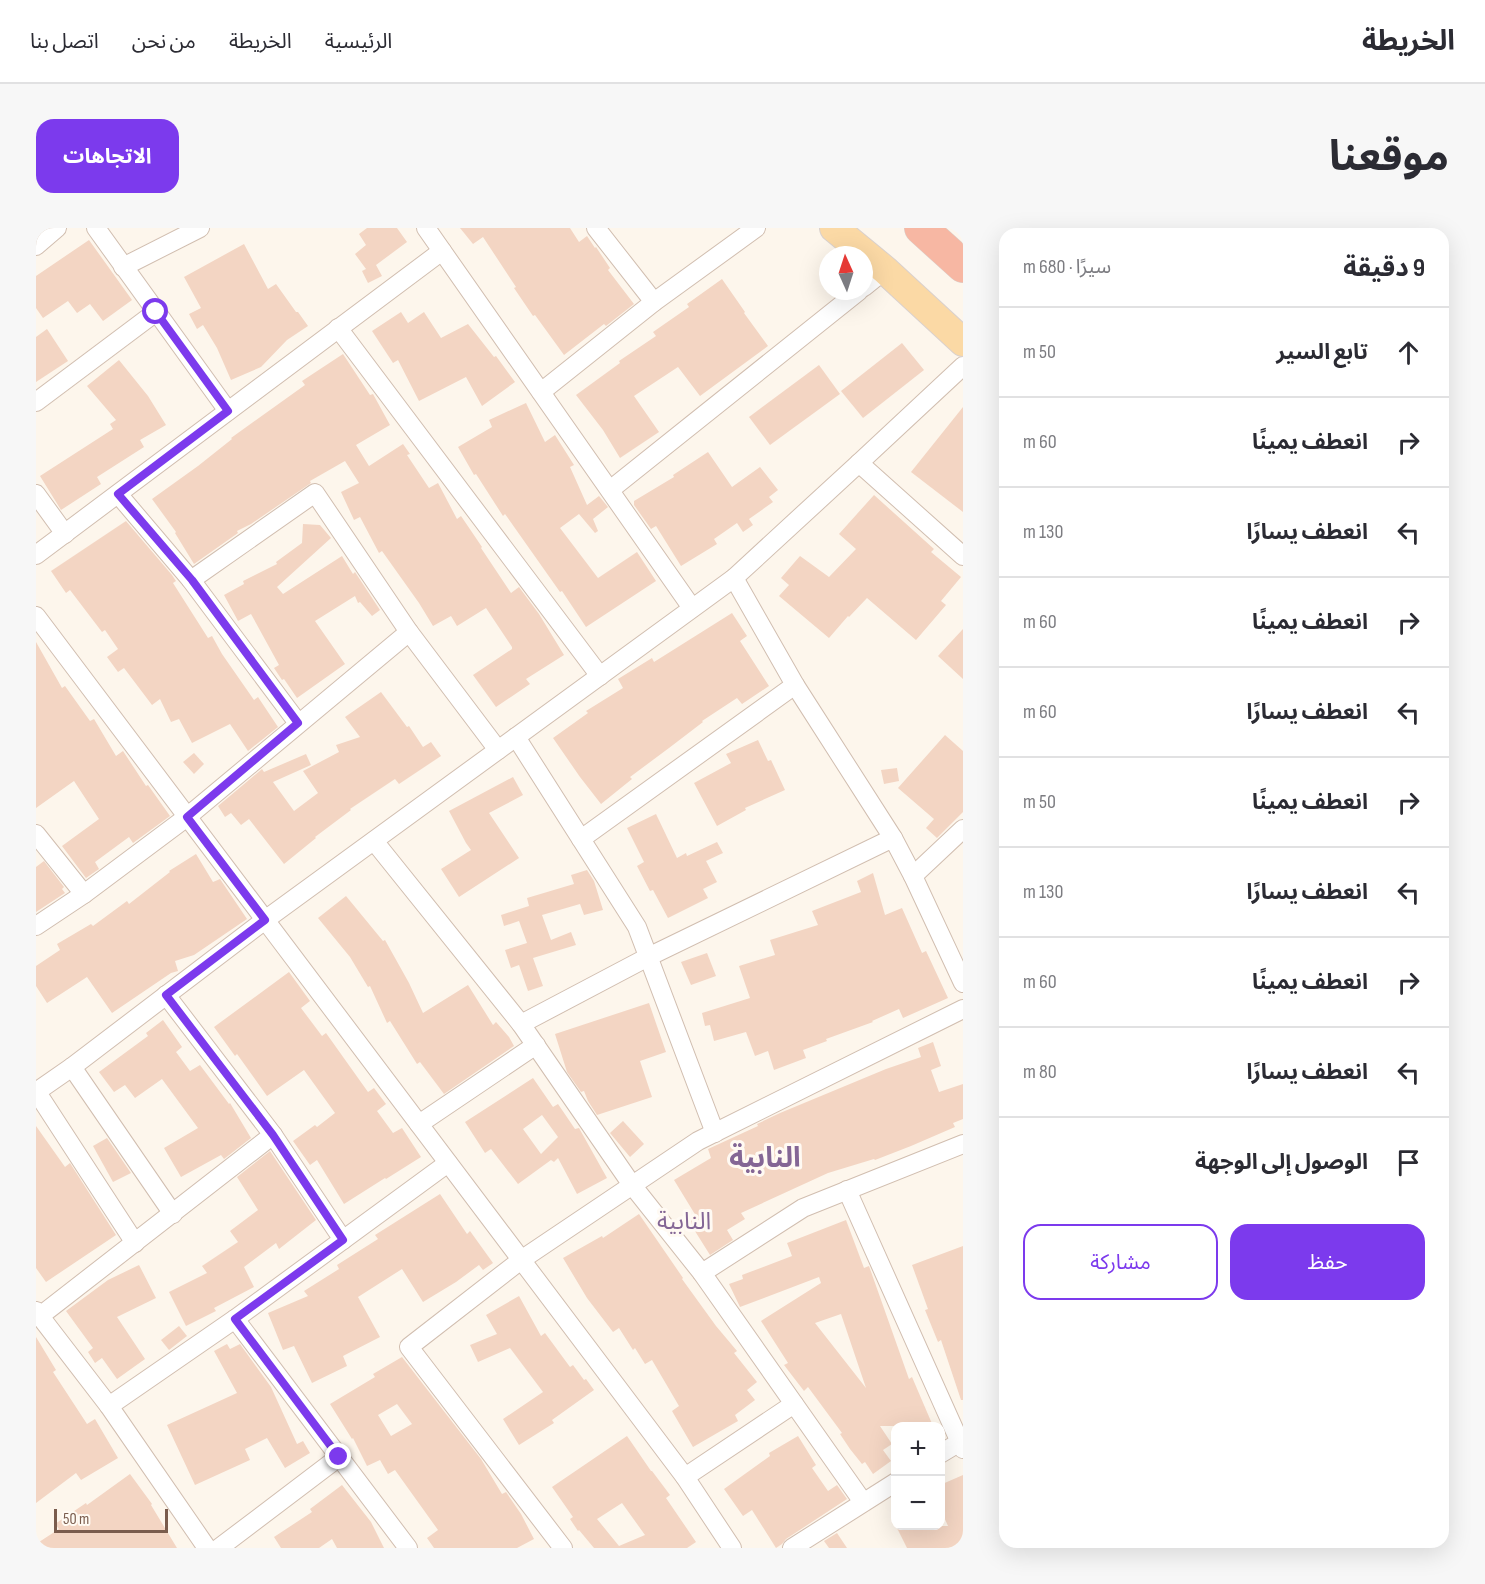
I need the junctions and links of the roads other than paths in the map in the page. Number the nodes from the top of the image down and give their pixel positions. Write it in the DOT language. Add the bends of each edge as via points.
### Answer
graph roads {
  1 [pos="57,228"];
  2 [pos="96,228"];
  3 [pos="200,228"];
  4 [pos="426,228"];
  5 [pos="596,228"];
  6 [pos="756,228"];
  7 [pos="834,228"];
  8 [pos="921,228"];
  9 [pos="36,246"];
  10 [pos="442,251"];
  11 [pos="963,266"];
  12 [pos="123,267"];
  13 [pos="875,278"];
  14 [pos="848,300"];
  15 [pos="654,302"];
  16 [pos="156,312"];
  17 [pos="338,328"];
  18 [pos="963,342"];
  19 [pos="963,366"];
  20 [pos="541,392"];
  21 [pos="36,402"];
  22 [pos="228,411"];
  23 [pos="859,463"];
  24 [pos="610,490"];
  25 [pos="36,494"];
  26 [pos="118,494"];
  27 [pos="65,534"];
  28 [pos="36,555"];
  29 [pos="963,556"];
  30 [pos="734,578"];
  31 [pos="192,580"];
  32 [pos="692,608"];
  33 [pos="36,616"];
  34 [pos="409,633"];
  35 [pos="600,676"];
  36 [pos="795,685"];
  37 [pos="298,723"];
  38 [pos="516,737"];
  39 [pos="498,750"];
  40 [pos="187,817"];
  41 [pos="963,829"];
  42 [pos="36,834"];
  43 [pos="892,838"];
  44 [pos="581,839"];
  45 [pos="374,841"];
  46 [pos="913,876"];
  47 [pos="84,894"];
  48 [pos="265,920"];
  49 [pos="36,926"];
  50 [pos="648,957"];
  51 [pos="963,983"];
  52 [pos="166,995"];
  53 [pos="963,1009"];
  54 [pos="521,1024"];
  55 [pos="536,1045"];
  56 [pos="72,1067"];
  57 [pos="36,1092"];
  58 [pos="419,1124"];
  59 [pos="715,1133"];
  60 [pos="273,1135"];
  61 [pos="963,1144"];
  62 [pos="448,1163"];
  63 [pos="632,1185"];
  64 [pos="846,1190"];
  65 [pos="173,1214"];
  66 [pos="343,1240"];
  67 [pos="135,1243"];
  68 [pos="521,1260"];
  69 [pos="702,1273"];
  70 [pos="38,1313"];
  71 [pos="235,1319"];
  72 [pos="794,1404"];
  73 [pos="109,1406"];
  74 [pos="962,1446"];
  75 [pos="945,1452"];
  76 [pos="339,1457"];
  77 [pos="685,1477"];
  78 [pos="891,1485"];
  79 [pos="863,1502"];
  80 [pos="730,1547"];
  81 [pos="207,1548"];
  82 [pos="219,1548"];
  83 [pos="408,1548"];
  84 [pos="563,1548"];
  85 [pos="792,1548"];
  1 -- 9 [label="street"];
  2 -- 12 [label="street"];
  3 -- 12 [label="street"];
  4 -- 10 [label="street"];
  5 -- 15 [label="street"];
  6 -- 15 [label="street"];
  7 -- 13 [label="main road"];
  8 -- 11 [label="highway"];
  10 -- 17 [label="street"];
  10 -- 20 [label="street"];
  12 -- 16 [label="street"];
  13 -- 18 [label="main road"];
  14 -- 24 [label="street"];
  15 -- 20 [label="street"];
  16 -- 21 [label="street"];
  16 -- 22 [label="street"];
  17 -- 22 [label="street"];
  17 -- 35 [label="street"];
  19 -- 23 [label="street"];
  20 -- 24 [label="street"];
  22 -- 26 [label="street"];
  23 -- 29 [label="street"];
  23 -- 30 [label="street"];
  24 -- 32 [label="street"];
  25 -- 27 [label="street"];
  26 -- 27 [label="street"];
  26 -- 31 [label="street"];
  27 -- 28 [label="street"];
  30 -- 32 [label="street"];
  30 -- 36 [label="street"];
  31 -- 34 [label="street" via="315,493"];
  31 -- 37 [label="street"];
  32 -- 35 [label="street"];
  33 -- 40 [label="street"];
  34 -- 37 [label="street"];
  34 -- 39 [label="street"];
  35 -- 38 [label="street"];
  36 -- 43 [label="street"];
  36 -- 44 [label="street"];
  37 -- 40 [label="street"];
  38 -- 39 [label="street"];
  38 -- 44 [label="street"];
  39 -- 45 [label="street"];
  40 -- 47 [label="street"];
  40 -- 48 [label="street"];
  41 -- 46 [label="street"];
  42 -- 47 [label="street"];
  43 -- 46 [label="street"];
  43 -- 50 [label="street"];
  44 -- 50 [label="street" via="637,927"];
  45 -- 48 [label="street"];
  45 -- 54 [label="street"];
  46 -- 51 [label="street"];
  47 -- 49 [label="street"];
  48 -- 52 [label="street"];
  48 -- 58 [label="street"];
  50 -- 54 [label="street"];
  50 -- 59 [label="street"];
  52 -- 56 [label="street"];
  52 -- 60 [label="street"];
  53 -- 59 [label="street"];
  54 -- 55 [label="street"];
  55 -- 58 [label="street"];
  55 -- 63 [label="street"];
  56 -- 57 [label="street"];
  56 -- 65 [label="street"];
  57 -- 67 [label="street"];
  58 -- 62 [label="street"];
  59 -- 63 [label="street"];
  60 -- 65 [label="street"];
  60 -- 66 [label="street"];
  61 -- 64 [label="street"];
  62 -- 66 [label="street"];
  62 -- 68 [label="street"];
  63 -- 68 [label="street"];
  63 -- 69 [label="street"];
  64 -- 69 [label="street" via="803,1208"];
  64 -- 74 [label="street"];
  65 -- 67 [label="street"];
  66 -- 71 [label="street"];
  67 -- 70 [label="street"];
  68 -- 77 [label="street"];
  68 -- 84 [label="street" via="409,1347"];
  69 -- 72 [label="street"];
  70 -- 73 [label="street"];
  71 -- 73 [label="street"];
  71 -- 76 [label="street"];
  72 -- 77 [label="street"];
  72 -- 79 [label="street"];
  73 -- 81 [label="street"];
  74 -- 75 [label="street"];
  76 -- 82 [label="street"];
  76 -- 83 [label="street"];
  77 -- 80 [label="street"];
  78 -- 79 [label="street"];
  79 -- 85 [label="street"];
}
